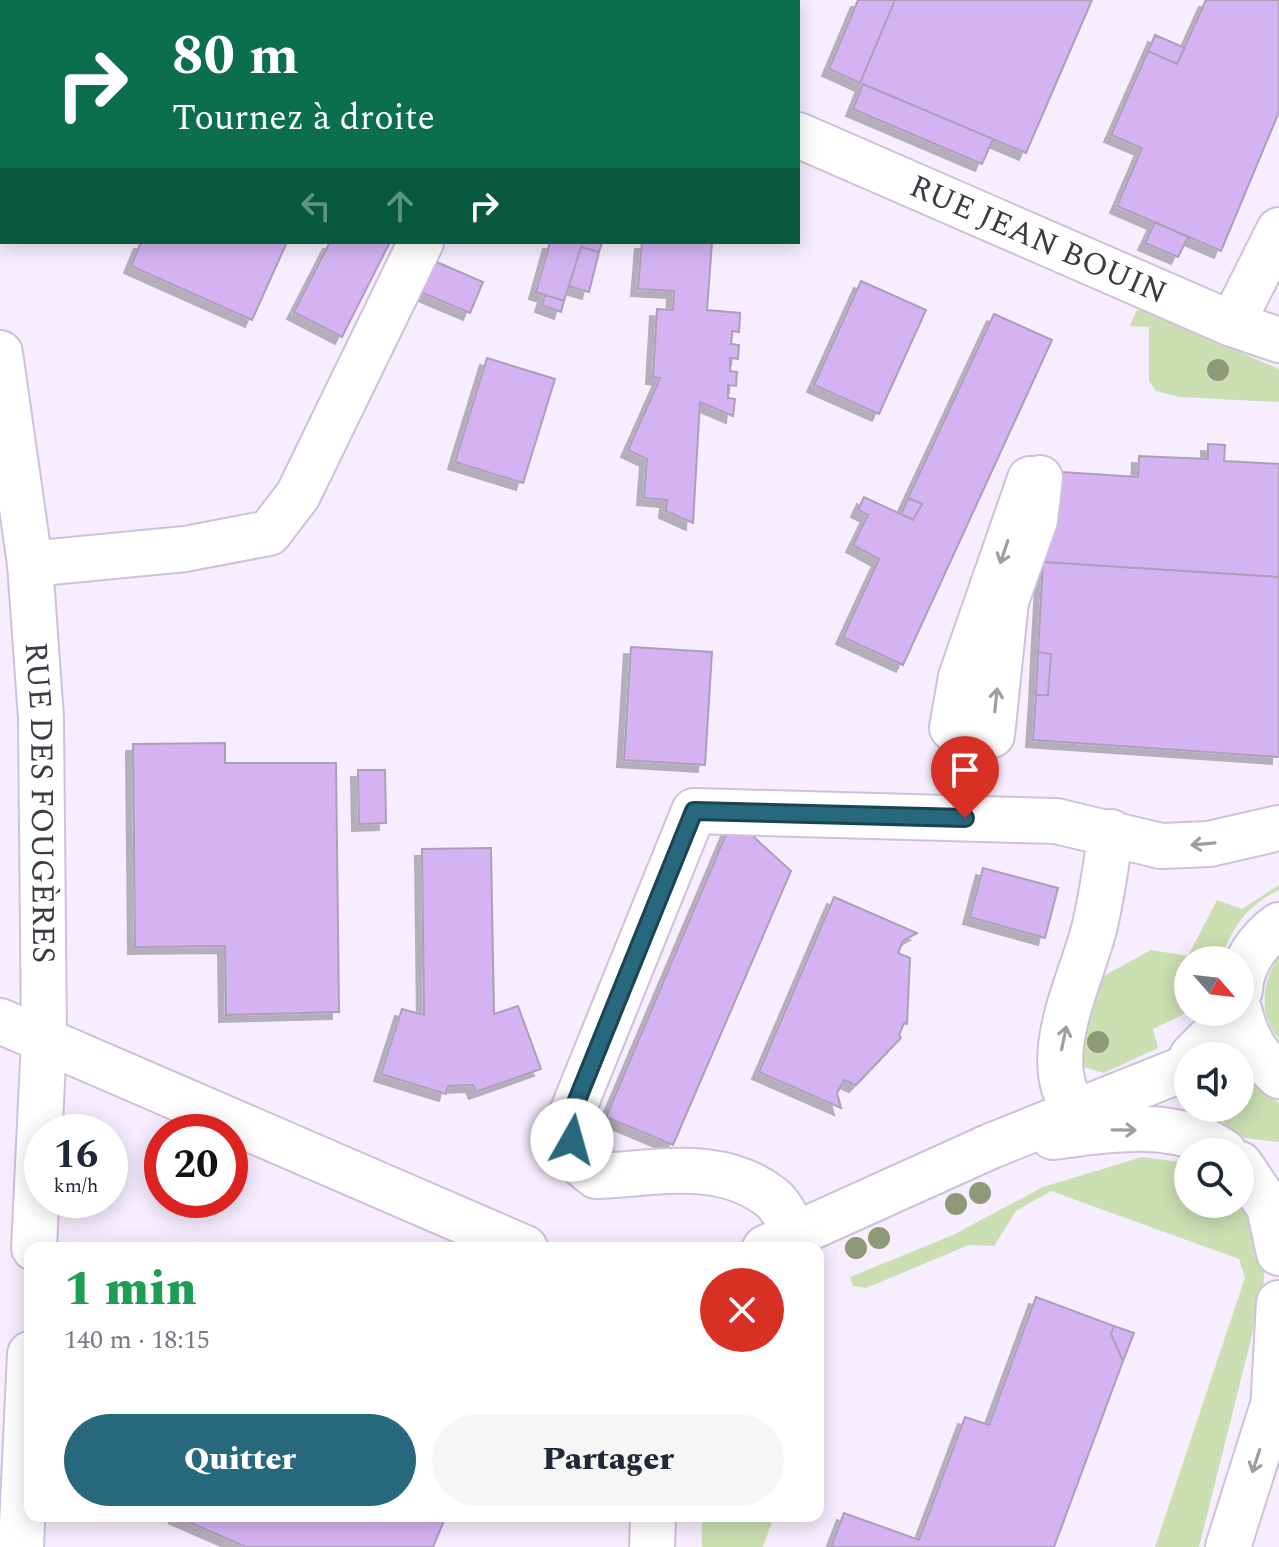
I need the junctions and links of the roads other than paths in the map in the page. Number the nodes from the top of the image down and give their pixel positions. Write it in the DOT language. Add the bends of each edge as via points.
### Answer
graph roads {
  1 [pos="800,136"];
  2 [pos="1279,230"];
  3 [pos="420,244"];
  4 [pos="1232,324"];
  5 [pos="1279,340"];
  6 [pos="0,353"];
  7 [pos="1035,478"];
  8 [pos="30,564"];
  9 [pos="1279,828"];
  10 [pos="1111,832"];
  11 [pos="1279,925"];
  12 [pos="1254,950"];
  13 [pos="0,1021"];
  14 [pos="1224,1026"];
  15 [pos="1242,1026"];
  16 [pos="44,1040"];
  17 [pos="1208,1042"];
  18 [pos="1260,1066"];
  19 [pos="1174,1069"];
  20 [pos="1077,1111"];
  21 [pos="1196,1138"];
  22 [pos="991,1146"];
  23 [pos="1254,1185"];
  24 [pos="781,1241"];
  25 [pos="34,1242"];
  26 [pos="511,1242"];
  27 [pos="1279,1253"];
  28 [pos="1279,1303"];
  29 [pos="1276,1398"];
  30 [pos="24,1483"];
  31 [pos="653,1522"];
  32 [pos="21,1547"];
  33 [pos="652,1547"];
  34 [pos="1228,1547"];
  1 -- 4 [label="street, RUE JEAN BOUIN"];
  2 -- 4 [label="street"];
  3 -- 8 [label="street" via="298,495 269,533 185,549"];
  4 -- 5 [label="street, RUE JEAN BOUIN"];
  6 -- 8 [label="street, RUE DES FOUGÈRES"];
  7 -- 7 [label="street, one-way" via="961,677 952,728 992,735 1006,601 1035,520"];
  8 -- 16 [label="street, RUE DES FOUGÈRES" via="41,718"];
  9 -- 10 [label="street, one-way" via="1209,844 1161,846"];
  20 -- 10 [label="street, one-way" via="1064,1096 1060,1046 1095,927"];
  10 -- 24 [label="street" via="1056,821 694,811 569,1120 575,1159 596,1176 707,1169 741,1179 775,1199"];
  11 -- 12 [label="street"];
  13 -- 16 [label="street"];
  14 -- 17 [label="street"];
  15 -- 18 [label="street"];
  16 -- 25 [label="street, RUE DES FOUGÈRES"];
  16 -- 26 [label="street"];
  19 -- 20 [label="street"];
  20 -- 22 [label="street"];
  22 -- 21 [label="street, one-way" via="1113,1129"];
  22 -- 24 [label="street"];
  23 -- 27 [label="street" via="1269,1207"];
  28 -- 29 [label="street"];
  29 -- 34 [label="street, one-way"];
  30 -- 32 [label="street"];
  31 -- 33 [label="street"];
}
